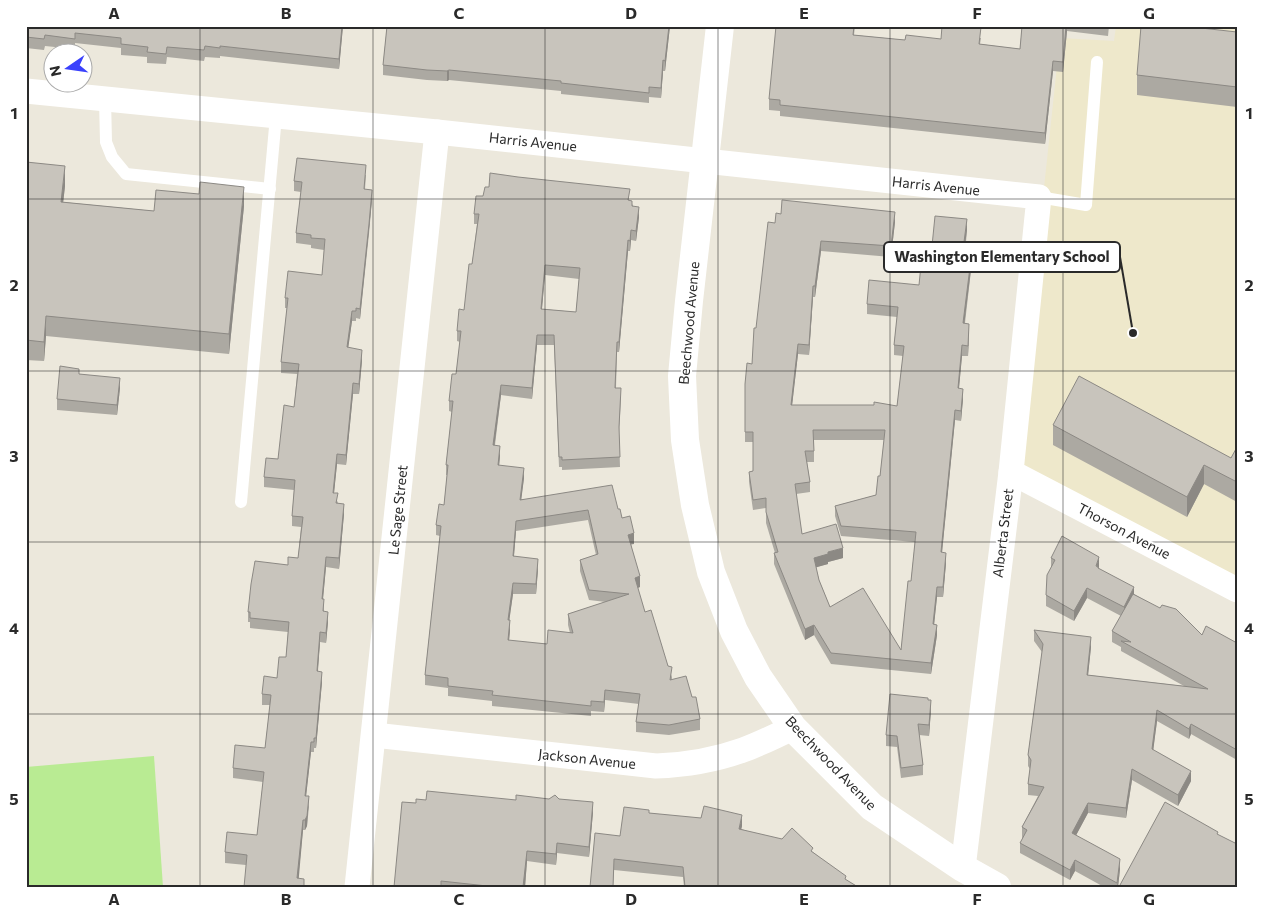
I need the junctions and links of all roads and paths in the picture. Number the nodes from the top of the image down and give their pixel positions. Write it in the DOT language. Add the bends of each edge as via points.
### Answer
graph roads {
  1 [pos="720,26"];
  2 [pos="1097,62"];
  3 [pos="26,91"];
  4 [pos="105,99"];
  5 [pos="276,116"];
  6 [pos="437,132"];
  7 [pos="705,161"];
  8 [pos="270,189"];
  9 [pos="1039,197"];
  10 [pos="1011,472"];
  11 [pos="241,502"];
  12 [pos="1237,590"];
  13 [pos="794,728"];
  14 [pos="374,735"];
  15 [pos="963,868"];
  16 [pos="357,887"];
  17 [pos="997,887"];
  1 -- 7 [label="street, Beechwood Avenue"];
  2 -- 9 [label="lane" via="1086,205"];
  3 -- 4 [label="street, Harris Avenue"];
  4 -- 5 [label="street, Harris Avenue"];
  4 -- 8 [label="lane" via="106,142 112,157 126,174"];
  5 -- 6 [label="street, Harris Avenue"];
  5 -- 8 [label="lane"];
  6 -- 7 [label="street, Harris Avenue"];
  6 -- 14 [label="street, Le Sage Street"];
  7 -- 9 [label="street, Harris Avenue"];
  7 -- 13 [label="street, Beechwood Avenue" via="682,376 685,440 695,505 711,572 734,631 758,677"];
  8 -- 11 [label="lane"];
  9 -- 10 [label="street, Alberta Street"];
  10 -- 12 [label="street, Thorson Avenue"];
  10 -- 15 [label="street, Alberta Street"];
  13 -- 14 [label="street, Jackson Avenue" via="744,750 709,760 656,766"];
  13 -- 15 [label="street, Beechwood Avenue" via="872,806"];
  14 -- 16 [label="street, Le Sage Street"];
  15 -- 17 [label="street, Beechwood Avenue"];
}
